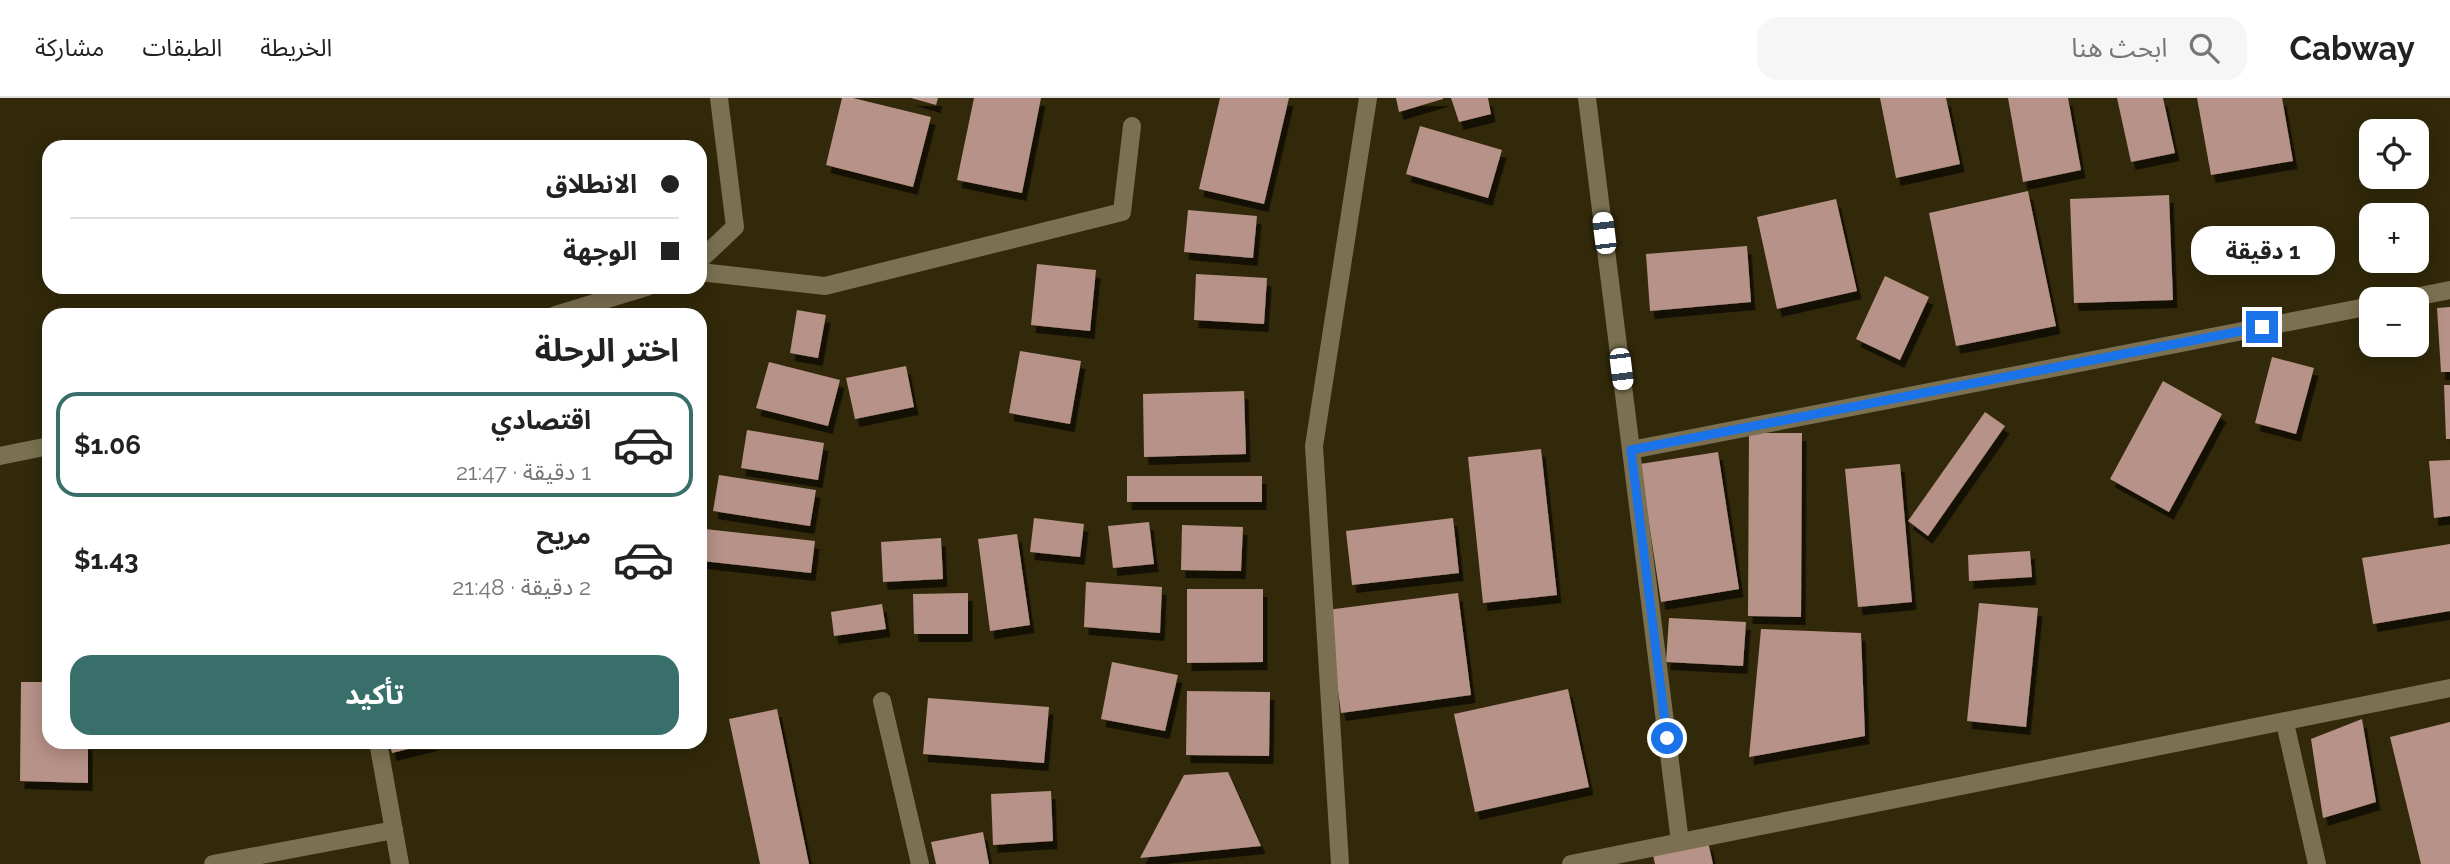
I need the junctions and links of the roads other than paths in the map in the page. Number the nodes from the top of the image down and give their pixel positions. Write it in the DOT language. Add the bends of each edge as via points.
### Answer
graph roads {
  1 [pos="719,98"];
  2 [pos="1368,98"];
  3 [pos="1587,98"];
  4 [pos="1132,126"];
  5 [pos="707,253"];
  6 [pos="707,273"];
  7 [pos="2450,290"];
  8 [pos="624,294"];
  9 [pos="2429,294"];
  10 [pos="578,308"];
  11 [pos="2359,308"];
  12 [pos="42,447"];
  13 [pos="1631,450"];
  14 [pos="0,456"];
  15 [pos="2450,688"];
  16 [pos="882,701"];
  17 [pos="2285,723"];
  18 [pos="379,749"];
  19 [pos="394,830"];
  20 [pos="1680,842"];
  21 [pos="213,864"];
  22 [pos="400,864"];
  23 [pos="920,864"];
  24 [pos="1340,864"];
  25 [pos="1571,864"];
  26 [pos="2317,864"];
  1 -- 5 [label="street" via="735,227"];
  2 -- 24 [label="street" via="1314,446"];
  3 -- 13 [label="street"];
  4 -- 6 [label="street" via="1122,212 825,286"];
  7 -- 9 [label="street"];
  8 -- 10 [label="street"];
  11 -- 13 [label="street"];
  12 -- 14 [label="street"];
  13 -- 20 [label="street"];
  15 -- 17 [label="street"];
  16 -- 23 [label="street"];
  17 -- 20 [label="street"];
  17 -- 26 [label="street"];
  18 -- 19 [label="street"];
  19 -- 21 [label="street"];
  19 -- 22 [label="street"];
  20 -- 25 [label="street"];
}
